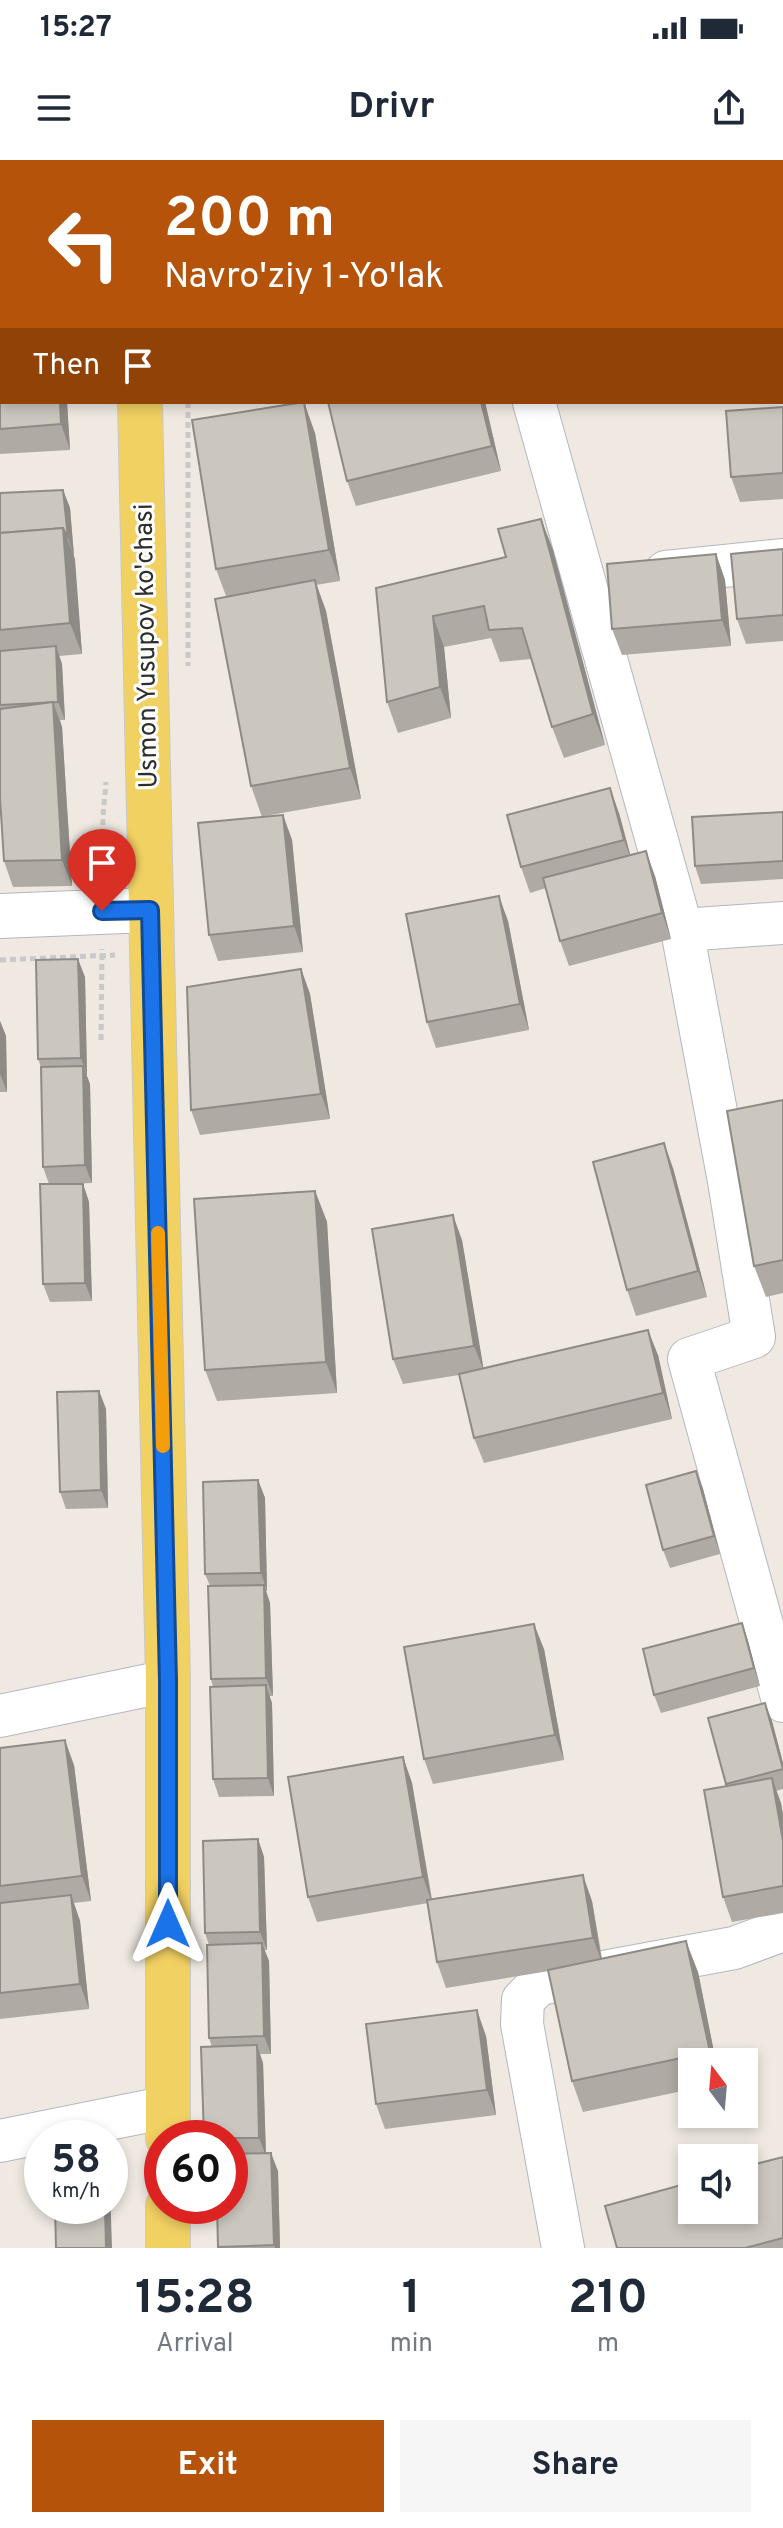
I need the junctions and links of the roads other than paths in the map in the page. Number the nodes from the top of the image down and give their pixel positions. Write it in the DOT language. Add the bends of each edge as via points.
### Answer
graph roads {
  1 [pos="140,404"];
  2 [pos="535,404"];
  3 [pos="783,560"];
  4 [pos="611,578"];
  5 [pos="150,910"];
  6 [pos="0,916"];
  7 [pos="783,923"];
  8 [pos="682,930"];
  9 [pos="168,1681"];
  10 [pos="783,1701"];
  11 [pos="0,1716"];
  12 [pos="783,1930"];
  13 [pos="168,2120"];
  14 [pos="144,2125"];
  15 [pos="0,2141"];
  16 [pos="168,2224"];
  17 [pos="168,2248"];
  18 [pos="563,2248"];
  1 -- 5 [label="main road, Usmon Yusupov ko'chasi"];
  2 -- 4 [label="street"];
  3 -- 4 [label="street"];
  4 -- 8 [label="street"];
  5 -- 6 [label="street"];
  5 -- 9 [label="main road, Usmon Yusupov ko'chasi"];
  7 -- 8 [label="street"];
  8 -- 10 [label="street" via="754,1337 689,1359"];
  9 -- 11 [label="street"];
  9 -- 13 [label="main road, Usmon Yusupov ko'chasi"];
  12 -- 18 [label="street" via="734,1948 539,1984 523,2000 522,2024"];
  14 -- 15 [label="street"];
  16 -- 17 [label="main road"];
}
